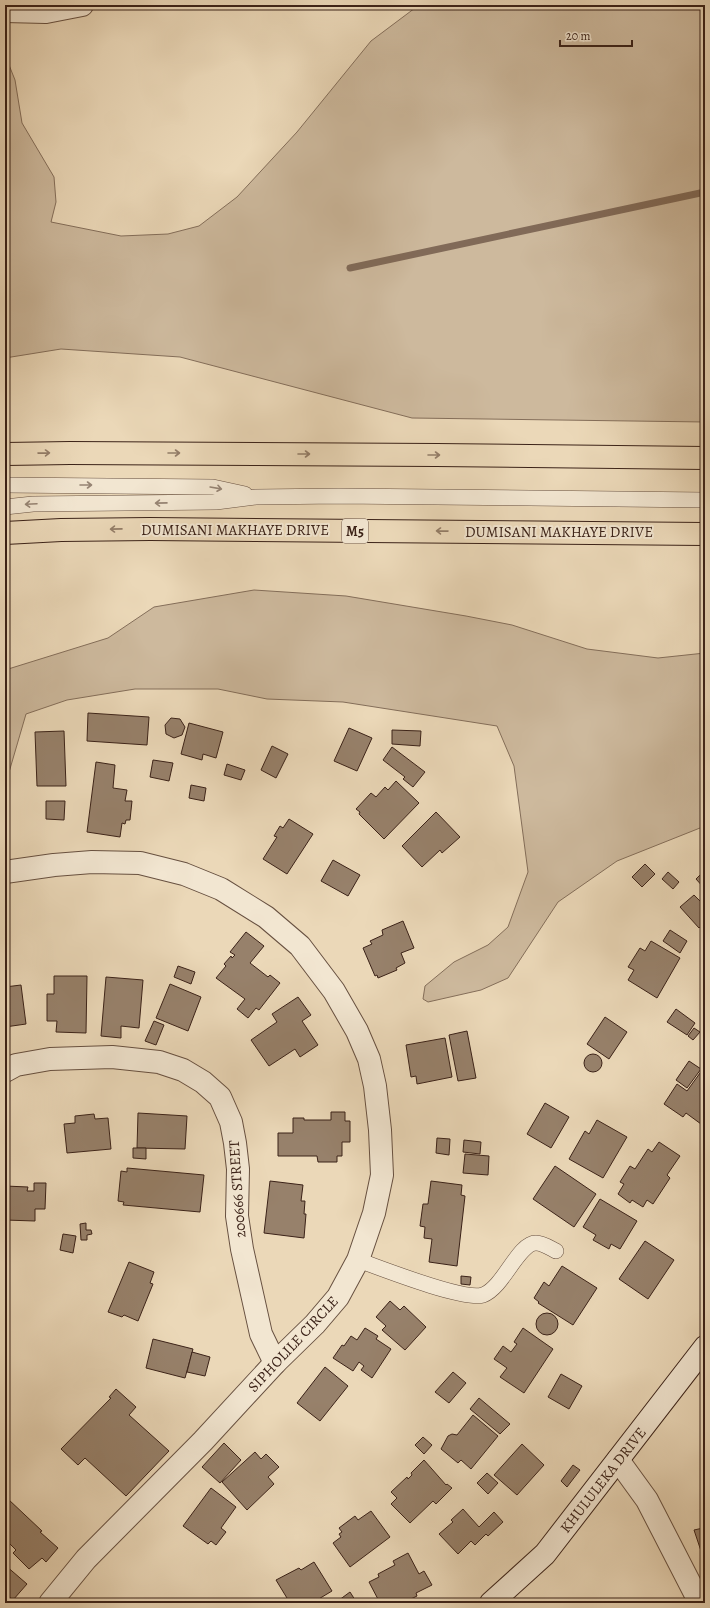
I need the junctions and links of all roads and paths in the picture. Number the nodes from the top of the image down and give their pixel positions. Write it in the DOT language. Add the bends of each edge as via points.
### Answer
graph roads {
  1 [pos="82,5"];
  2 [pos="5,11"];
  3 [pos="5,454"];
  4 [pos="705,458"];
  5 [pos="5,485"];
  6 [pos="256,497"];
  7 [pos="705,500"];
  8 [pos="5,507"];
  9 [pos="5,533"];
  10 [pos="705,534"];
  11 [pos="5,872"];
  12 [pos="5,1071"];
  13 [pos="556,1251"];
  14 [pos="358,1260"];
  15 [pos="705,1347"];
  16 [pos="275,1362"];
  17 [pos="618,1460"];
  18 [pos="50,1603"];
  19 [pos="491,1603"];
  20 [pos="700,1603"];
  1 -- 2 [label="street" via="46,12"];
  3 -- 4 [label="main road, one-way" via="70,452"];
  5 -- 6 [label="lane, one-way" via="213,487"];
  6 -- 7 [label="lane"];
  6 -- 8 [label="lane, one-way" via="216,502 33,504"];
  10 -- 9 [label="main road, DUMISANI MAKHAYE DRIVE / M5, one-way" via="158,529"];
  11 -- 14 [label="street, SIPHOLILE CIRCLE" via="92,862 140,864 184,874 222,889 266,917 300,946 334,990 357,1031 369,1059 375,1086 382,1175 374,1213"];
  12 -- 16 [label="street, 200666 STREET" via="16,1065 50,1059 112,1057 159,1062 183,1070 204,1082 220,1097 231,1122 235,1143 238,1169 237,1216 242,1249 261,1334"];
  13 -- 14 [label="lane" via="535,1243 523,1249 493,1290 482,1295 465,1295"];
  14 -- 16 [label="street, SIPHOLILE CIRCLE" via="338,1297 315,1324"];
  15 -- 17 [label="street, KHULULEKA DRIVE"];
  16 -- 18 [label="street, SIPHOLILE CIRCLE" via="203,1441 86,1559"];
  17 -- 19 [label="street, KHULULEKA DRIVE" via="545,1554"];
  17 -- 20 [label="street" via="647,1500"];
}
